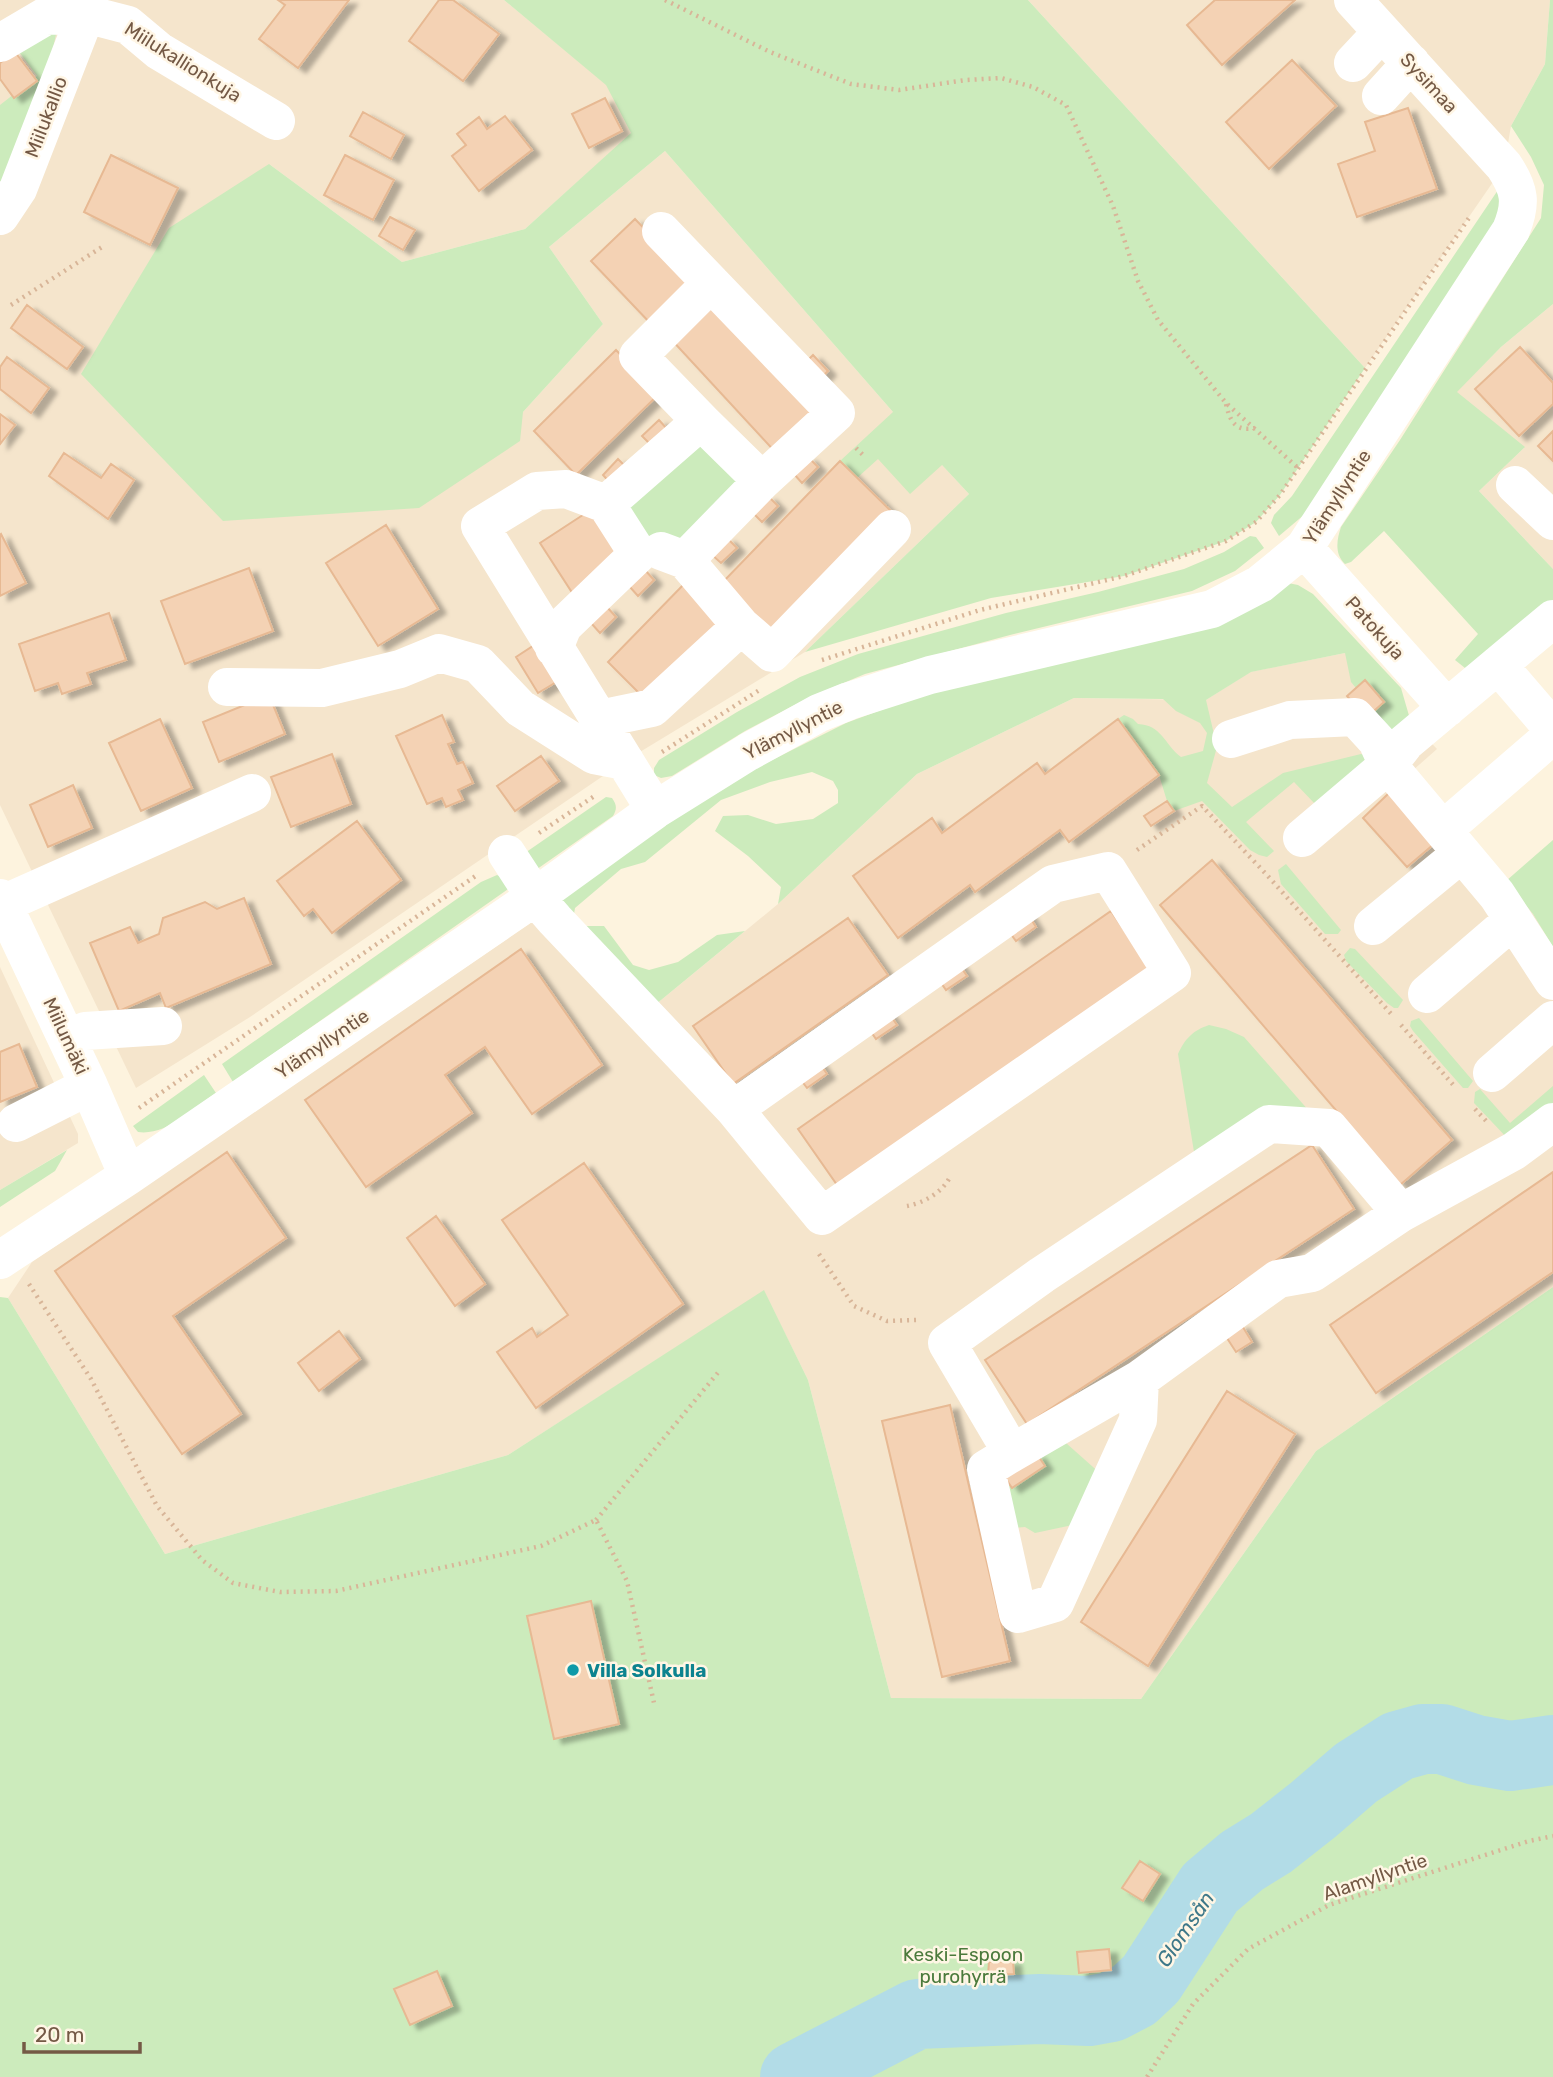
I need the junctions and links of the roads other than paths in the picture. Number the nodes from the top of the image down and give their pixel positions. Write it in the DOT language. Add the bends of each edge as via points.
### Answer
graph roads {
  1 [pos="1353,0"];
  2 [pos="86,14"];
  3 [pos="1382,32"];
  4 [pos="0,43"];
  5 [pos="1353,63"];
  6 [pos="1411,63"];
  7 [pos="1381,96"];
  8 [pos="276,121"];
  9 [pos="1504,166"];
  10 [pos="0,216"];
  11 [pos="661,231"];
  12 [pos="711,283"];
  13 [pos="701,421"];
  14 [pos="762,481"];
  15 [pos="1515,485"];
  16 [pos="606,504"];
  17 [pos="1553,520"];
  18 [pos="892,528"];
  19 [pos="1304,548"];
  20 [pos="638,554"];
  21 [pos="685,560"];
  22 [pos="1553,619"];
  23 [pos="741,626"];
  24 [pos="554,648"];
  25 [pos="1498,665"];
  26 [pos="227,687"];
  27 [pos="1447,708"];
  28 [pos="599,719"];
  29 [pos="1553,729"];
  30 [pos="1553,735"];
  31 [pos="1231,739"];
  32 [pos="625,761"];
  33 [pos="1388,765"];
  34 [pos="251,793"];
  35 [pos="655,810"];
  36 [pos="1303,838"];
  37 [pos="1452,841"];
  38 [pos="508,854"];
  39 [pos="536,897"];
  40 [pos="5,919"];
  41 [pos="1513,920"];
  42 [pos="1373,926"];
  43 [pos="1553,981"];
  44 [pos="1427,994"];
  45 [pos="1553,1020"];
  46 [pos="163,1026"];
  47 [pos="68,1040"];
  48 [pos="1492,1073"];
  49 [pos="89,1086"];
  50 [pos="734,1109"];
  51 [pos="1553,1122"];
  52 [pos="16,1123"];
  53 [pos="128,1175"];
  54 [pos="1401,1213"];
  55 [pos="5,1257"];
  56 [pos="1140,1379"];
  57 [pos="1012,1452"];
  1 -- 3 [label="street, Sysimaa"];
  2 -- 4 [label="street, Miilukallionkuja" via="46,16"];
  2 -- 8 [label="street, Miilukallionkuja" via="128,25 159,51"];
  2 -- 10 [label="street, Miilukallio" via="19,189"];
  3 -- 5 [label="street"];
  3 -- 6 [label="street, Sysimaa"];
  6 -- 7 [label="street"];
  6 -- 9 [label="street, Sysimaa"];
  9 -- 19 [label="street, Ylämyllyntie" via="1519,198 1511,230"];
  11 -- 12 [label="street"];
  12 -- 13 [label="street" via="638,356"];
  12 -- 14 [label="street" via="836,412"];
  13 -- 14 [label="street"];
  13 -- 16 [label="street"];
  14 -- 21 [label="street"];
  15 -- 17 [label="street"];
  16 -- 20 [label="street"];
  16 -- 24 [label="street" via="566,489 537,491 480,526"];
  18 -- 23 [label="street" via="772,653"];
  19 -- 27 [label="street, Patokuja"];
  19 -- 35 [label="street, Ylämyllyntie" via="1260,584 1212,609 930,676 819,713"];
  20 -- 21 [label="street" via="659,550"];
  20 -- 24 [label="street" via="563,626"];
  21 -- 23 [label="street"];
  22 -- 25 [label="street"];
  23 -- 28 [label="street" via="652,708"];
  24 -- 28 [label="street"];
  25 -- 27 [label="street"];
  25 -- 29 [label="street"];
  26 -- 32 [label="street" via="321,688 400,669 439,653 478,664 520,708 594,755"];
  27 -- 33 [label="street" via="1406,742"];
  28 -- 32 [label="street"];
  30 -- 37 [label="street"];
  31 -- 33 [label="street" via="1290,720 1355,717 1377,741"];
  32 -- 35 [label="street"];
  33 -- 36 [label="street"];
  33 -- 37 [label="street"];
  34 -- 40 [label="street"];
  35 -- 39 [label="street, Ylämyllyntie"];
  37 -- 41 [label="street"];
  37 -- 42 [label="street"];
  38 -- 39 [label="street"];
  39 -- 50 [label="street"];
  39 -- 53 [label="street, Ylämyllyntie"];
  40 -- 47 [label="street, Miilumäki"];
  41 -- 43 [label="street"];
  41 -- 44 [label="street"];
  45 -- 48 [label="street"];
  46 -- 47 [label="street" via="85,1031"];
  47 -- 49 [label="street, Miilumäki"];
  49 -- 52 [label="street"];
  49 -- 53 [label="street, Miilumäki"];
  50 -- 50 [label="street" via="1053,884 1108,871 1172,973 822,1216"];
  51 -- 54 [label="street" via="1514,1150"];
  53 -- 55 [label="street, Ylämyllyntie"];
  54 -- 56 [label="street" via="1312,1273 1278,1279"];
  54 -- 57 [label="street" via="1329,1128 1269,1124 947,1343"];
  56 -- 57 [label="street"];
  56 -- 57 [label="street" via="1138,1420 1055,1603 1017,1614 986,1469"];
}
